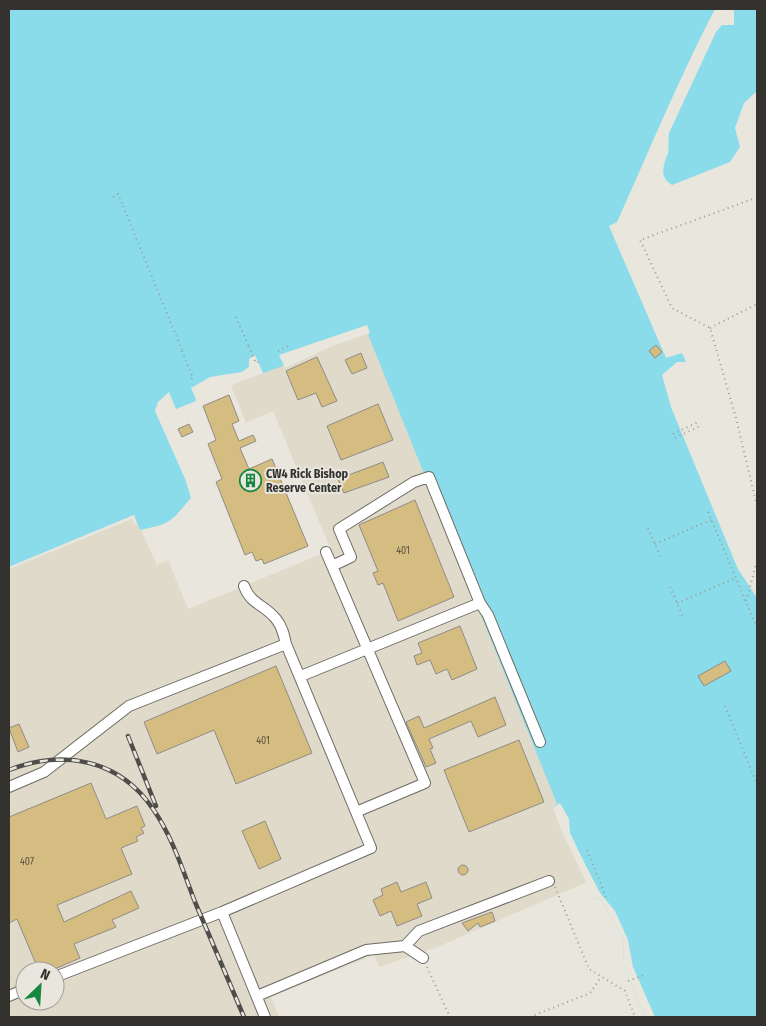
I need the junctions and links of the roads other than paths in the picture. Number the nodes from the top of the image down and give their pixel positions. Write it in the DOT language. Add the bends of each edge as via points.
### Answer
graph roads {
  1 [pos="326,552"];
  2 [pos="332,566"];
  3 [pos="244,586"];
  4 [pos="480,603"];
  5 [pos="286,644"];
  6 [pos="368,649"];
  7 [pos="301,676"];
  8 [pos="540,742"];
  9 [pos="9,787"];
  10 [pos="356,812"];
  11 [pos="549,881"];
  12 [pos="222,912"];
  13 [pos="405,946"];
  14 [pos="423,958"];
  15 [pos="65,973"];
  16 [pos="257,996"];
  17 [pos="265,1017"];
  1 -- 2 [label="street"];
  2 -- 4 [label="street" via="351,557 340,529 414,482 429,477"];
  2 -- 6 [label="street"];
  3 -- 5 [label="street" via="249,599 276,618 283,629"];
  4 -- 6 [label="street"];
  4 -- 8 [label="street" via="488,615"];
  5 -- 7 [label="street"];
  5 -- 9 [label="street" via="129,706 44,772"];
  6 -- 7 [label="street"];
  6 -- 10 [label="street" via="425,783"];
  7 -- 10 [label="street"];
  10 -- 12 [label="street" via="371,848"];
  11 -- 13 [label="street" via="419,931"];
  12 -- 15 [label="street"];
  12 -- 16 [label="street"];
  13 -- 14 [label="street"];
  13 -- 16 [label="street" via="366,950"];
  16 -- 17 [label="street"];
}
